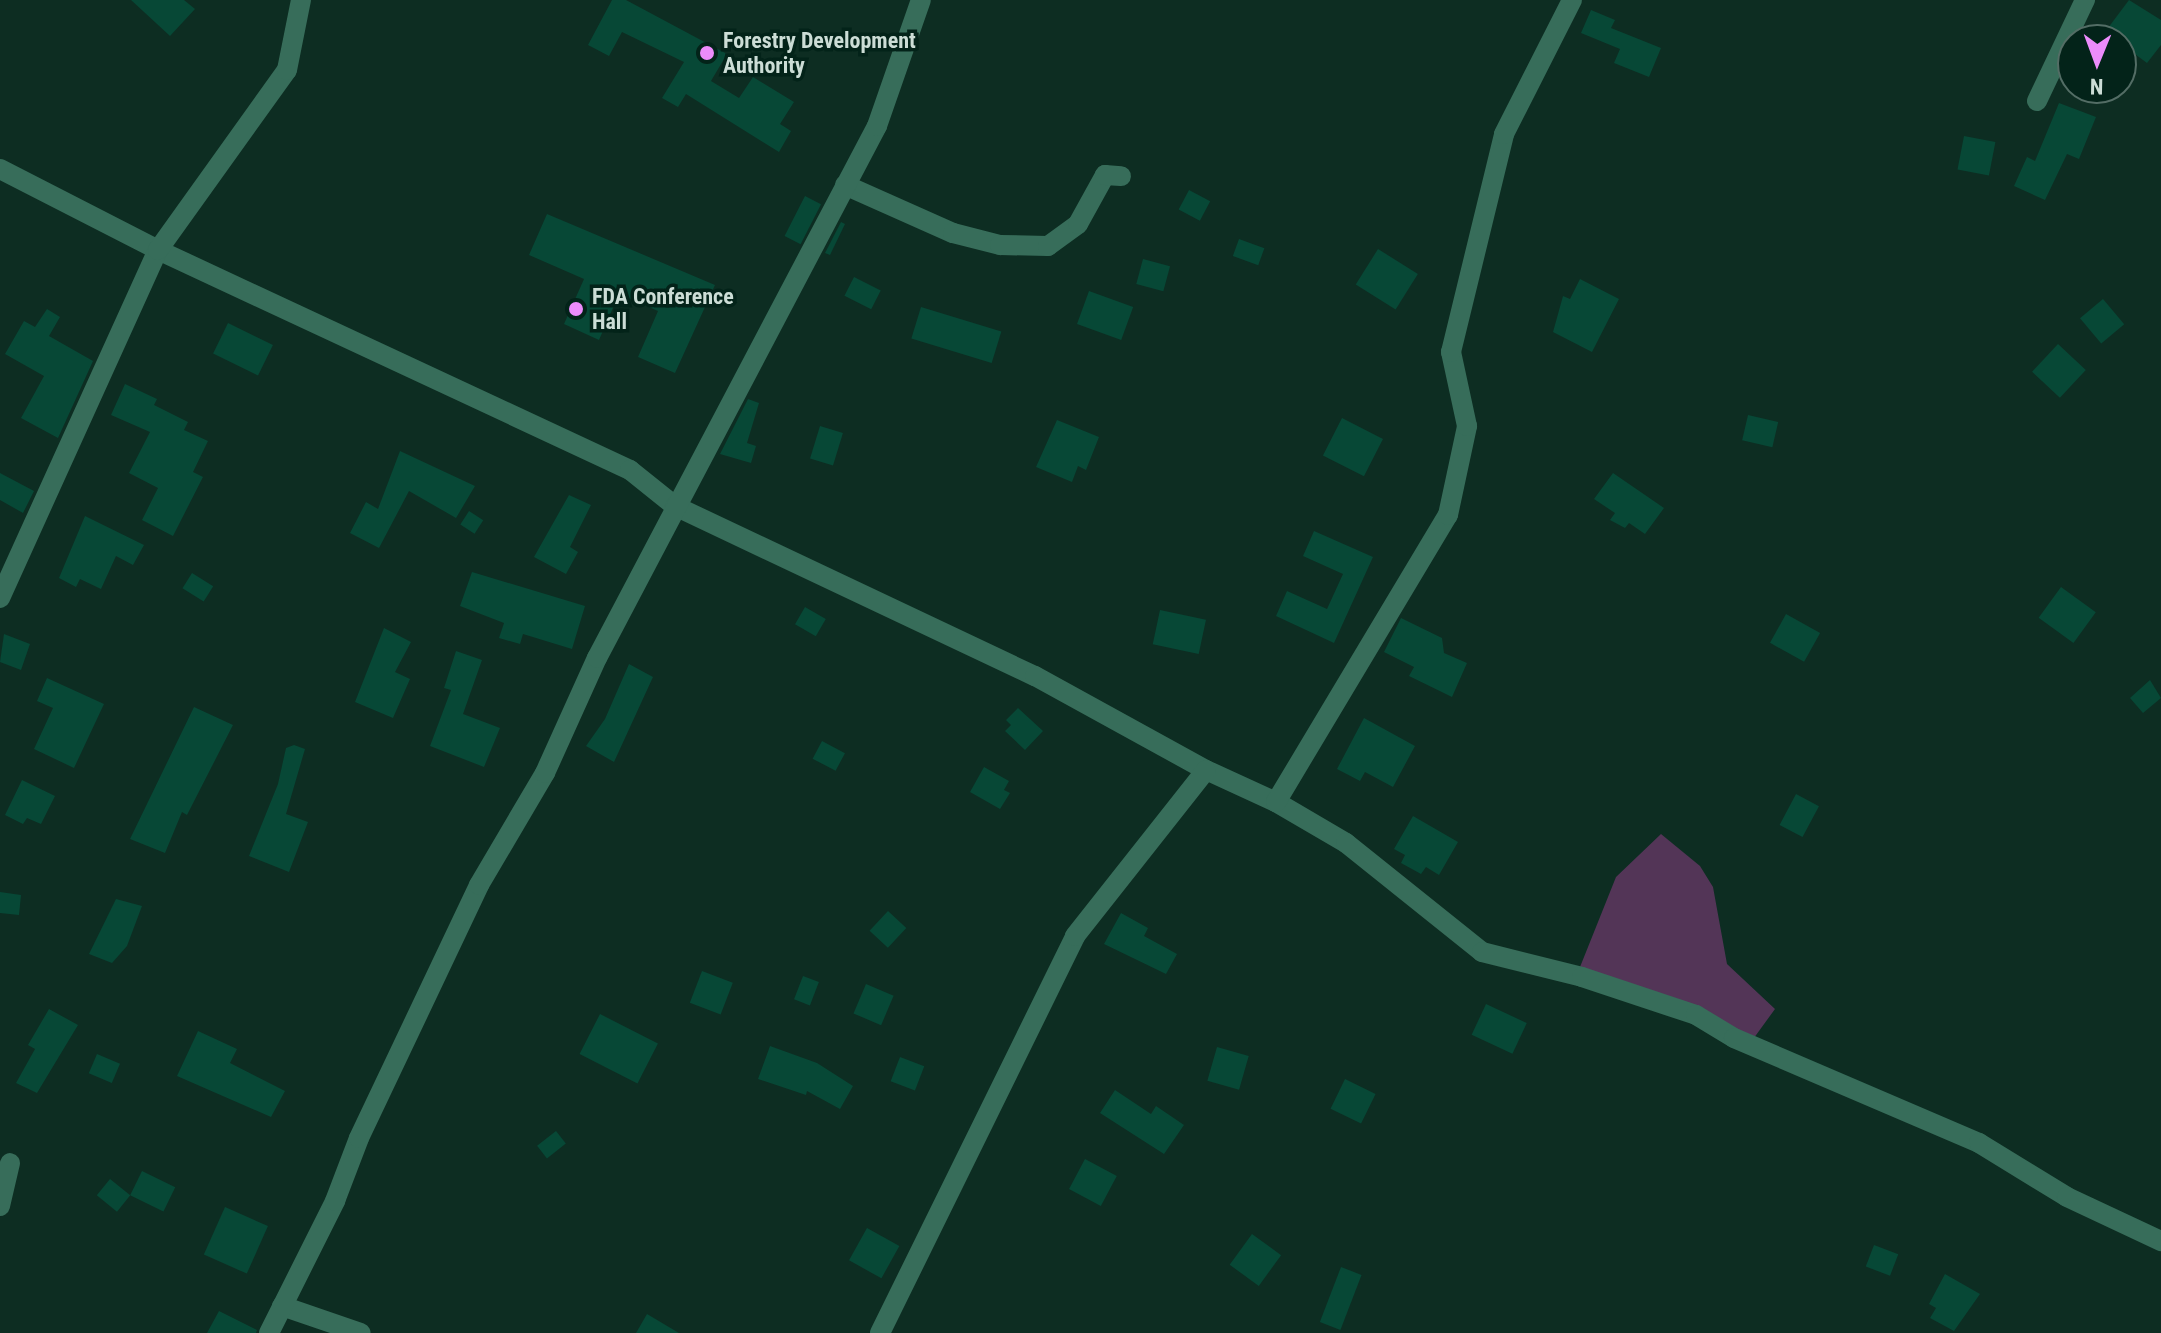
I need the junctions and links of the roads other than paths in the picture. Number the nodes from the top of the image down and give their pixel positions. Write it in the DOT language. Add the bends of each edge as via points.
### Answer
graph roads {
  1 [pos="301,0"];
  2 [pos="921,0"];
  3 [pos="1572,0"];
  4 [pos="2085,0"];
  5 [pos="2037,101"];
  6 [pos="0,169"];
  7 [pos="1121,176"];
  8 [pos="845,185"];
  9 [pos="158,250"];
  10 [pos="675,506"];
  11 [pos="0,598"];
  12 [pos="1206,770"];
  13 [pos="1276,802"];
  14 [pos="10,1163"];
  15 [pos="0,1206"];
  16 [pos="2161,1241"];
  17 [pos="282,1306"];
  18 [pos="269,1333"];
  19 [pos="361,1333"];
  20 [pos="880,1333"];
  1 -- 9 [label="street" via="287,70"];
  2 -- 8 [label="street" via="877,126"];
  3 -- 13 [label="street" via="1504,134 1451,352 1467,426 1448,515"];
  4 -- 5 [label="street"];
  6 -- 9 [label="street"];
  7 -- 8 [label="street" via="1105,175 1078,224 1048,246 1000,245 953,233"];
  8 -- 10 [label="street"];
  9 -- 10 [label="street" via="630,470"];
  9 -- 11 [label="street"];
  10 -- 12 [label="street" via="1035,676"];
  10 -- 17 [label="street" via="545,773 479,885"];
  12 -- 13 [label="street"];
  12 -- 20 [label="street" via="1075,936"];
  13 -- 16 [label="street" via="1346,843 1482,952 1582,977 1696,1015 1734,1038 1979,1143 2067,1197"];
  14 -- 15 [label="street"];
  17 -- 18 [label="street"];
  17 -- 19 [label="street"];
}
